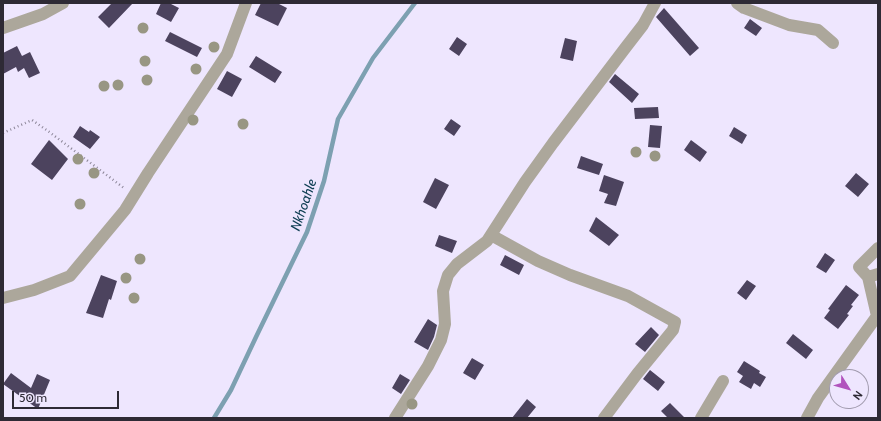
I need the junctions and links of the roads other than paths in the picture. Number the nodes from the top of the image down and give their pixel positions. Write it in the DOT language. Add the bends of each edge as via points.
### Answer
graph roads {
  1 [pos="62,3"];
  2 [pos="246,3"];
  3 [pos="655,3"];
  4 [pos="737,3"];
  5 [pos="3,28"];
  6 [pos="833,43"];
  7 [pos="491,235"];
  8 [pos="878,248"];
  9 [pos="873,275"];
  10 [pos="3,298"];
  11 [pos="878,318"];
  12 [pos="723,381"];
  13 [pos="396,418"];
  14 [pos="604,418"];
  15 [pos="700,418"];
  16 [pos="807,418"];
  1 -- 5 [label="street" via="43,14"];
  2 -- 10 [label="street" via="227,54 125,210 70,276 34,290"];
  3 -- 7 [label="street" via="643,25 552,143"];
  4 -- 6 [label="street" via="789,25 818,30"];
  7 -- 13 [label="street" via="448,275 443,291 445,324 441,340"];
  7 -- 14 [label="street" via="538,261 628,296 675,322 673,330"];
  8 -- 9 [label="street" via="859,267"];
  9 -- 11 [label="street"];
  11 -- 16 [label="street" via="818,398"];
  12 -- 15 [label="street"];
}
